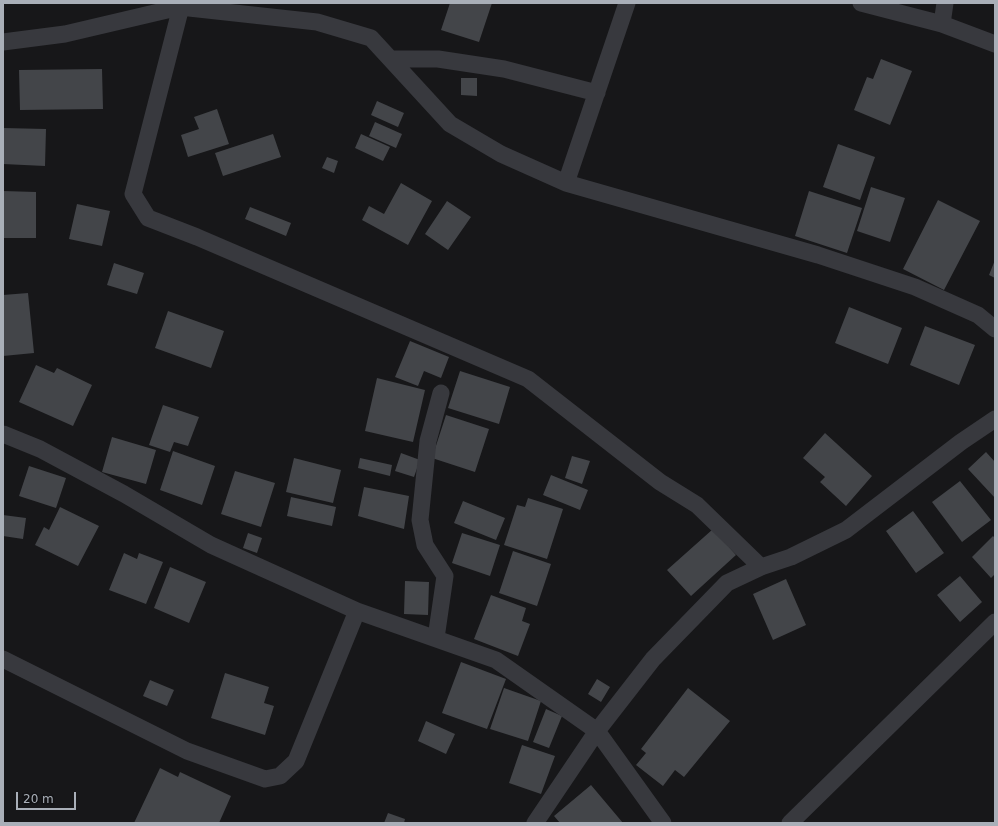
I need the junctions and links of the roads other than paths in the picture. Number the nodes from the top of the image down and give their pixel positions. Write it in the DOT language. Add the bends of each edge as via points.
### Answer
graph roads {
  1 [pos="628,3"];
  2 [pos="860,3"];
  3 [pos="945,3"];
  4 [pos="181,5"];
  5 [pos="942,24"];
  6 [pos="3,42"];
  7 [pos="995,44"];
  8 [pos="391,59"];
  9 [pos="597,93"];
  10 [pos="566,184"];
  11 [pos="995,329"];
  12 [pos="440,393"];
  13 [pos="995,419"];
  14 [pos="3,434"];
  15 [pos="761,567"];
  16 [pos="357,610"];
  17 [pos="995,622"];
  18 [pos="436,638"];
  19 [pos="3,659"];
  20 [pos="597,731"];
  21 [pos="535,823"];
  22 [pos="663,823"];
  23 [pos="790,823"];
  1 -- 9 [label="street"];
  2 -- 5 [label="street"];
  3 -- 5 [label="street"];
  4 -- 6 [label="street" via="66,34"];
  4 -- 8 [label="street" via="317,22 371,38"];
  4 -- 15 [label="street" via="133,194 148,218 528,379 660,482 698,505"];
  5 -- 7 [label="street"];
  8 -- 9 [label="street" via="438,59 504,69"];
  8 -- 10 [label="street" via="450,124 501,154"];
  9 -- 10 [label="street"];
  10 -- 11 [label="street" via="818,256 915,287 978,315"];
  12 -- 18 [label="street" via="428,441 420,520 425,545 445,576"];
  13 -- 15 [label="street" via="846,530 791,557"];
  14 -- 16 [label="street" via="40,449 211,545"];
  15 -- 20 [label="street" via="727,583 653,659"];
  16 -- 18 [label="street"];
  16 -- 19 [label="street" via="296,762 280,776 265,779 187,751"];
  17 -- 23 [label="street"];
  18 -- 20 [label="street" via="496,660"];
  20 -- 21 [label="street"];
  20 -- 22 [label="street"];
}
